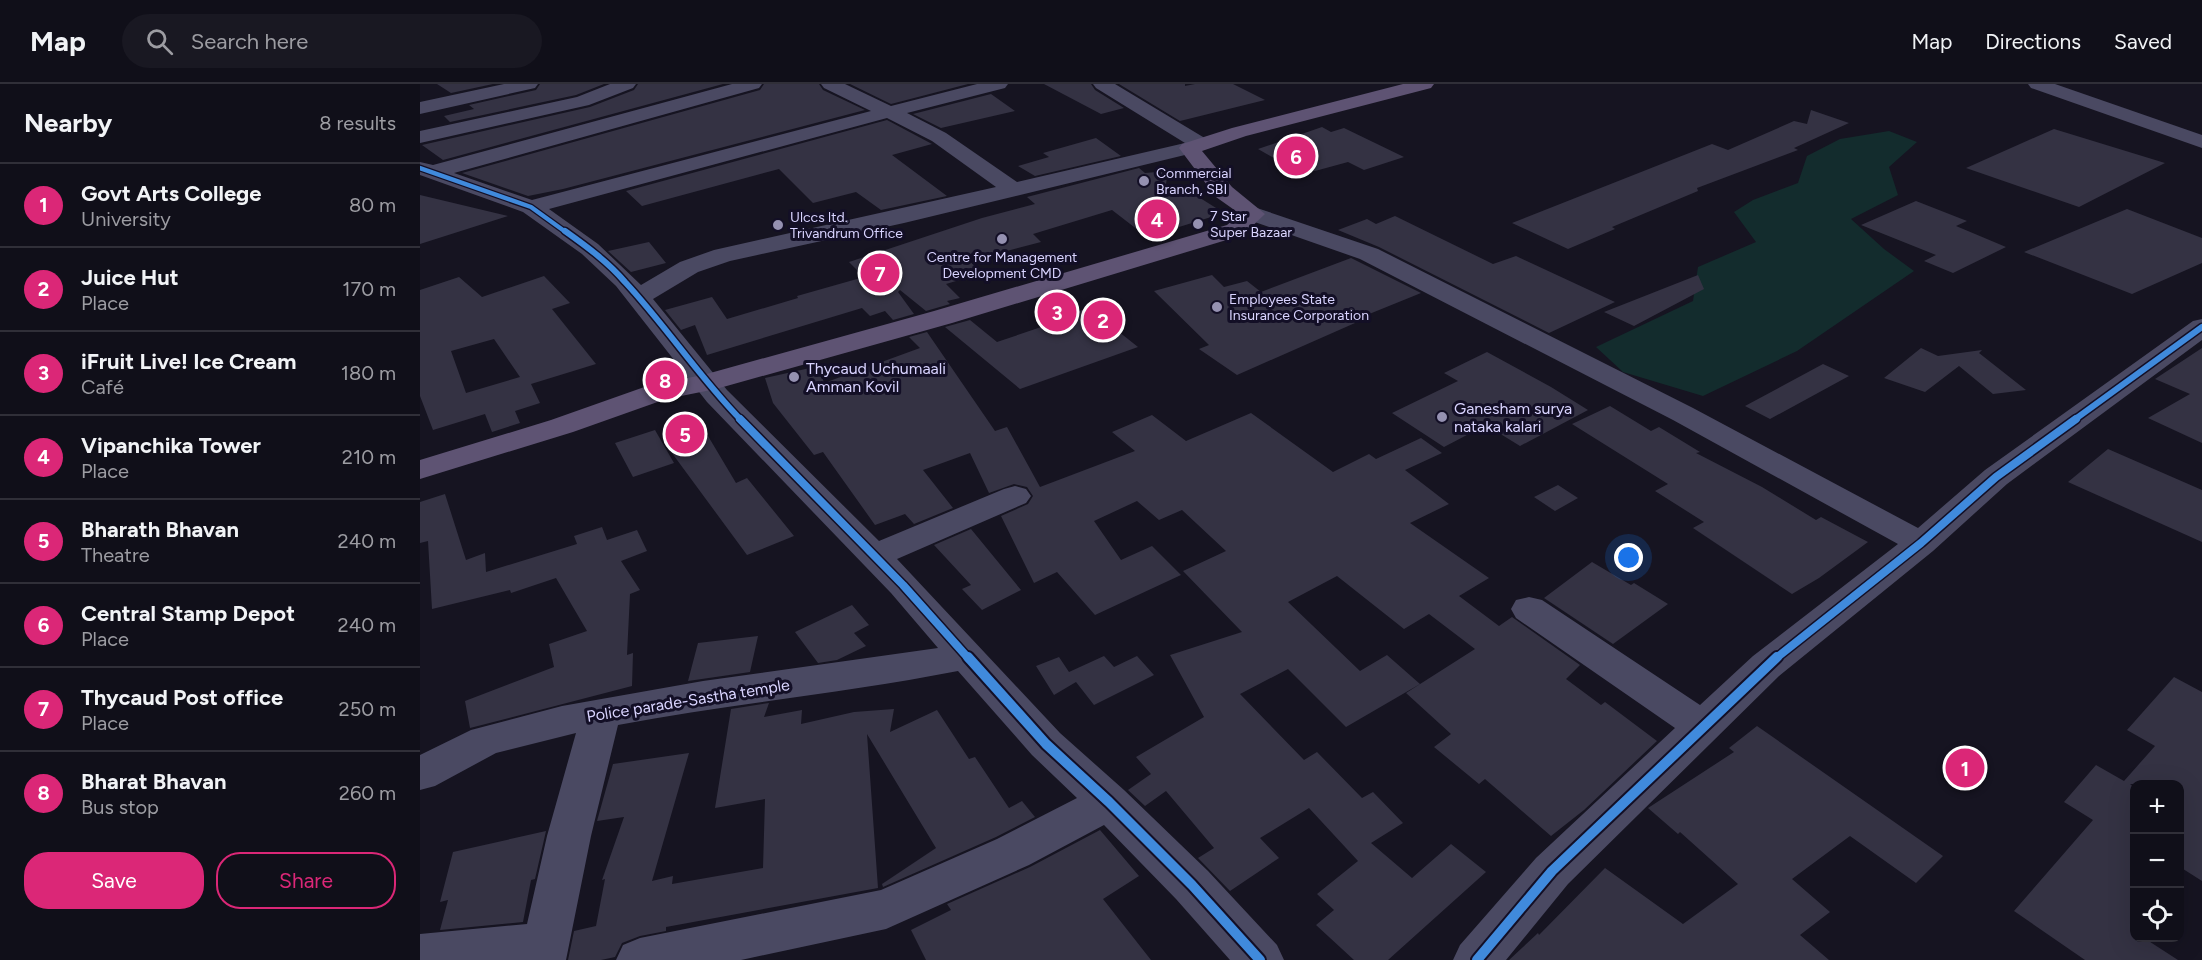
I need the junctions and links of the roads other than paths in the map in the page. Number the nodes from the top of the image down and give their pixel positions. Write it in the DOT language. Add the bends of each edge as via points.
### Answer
graph roads {
  1 [pos="529,84"];
  2 [pos="627,84"];
  3 [pos="753,84"];
  4 [pos="830,84"];
  5 [pos="999,84"];
  6 [pos="1102,84"];
  7 [pos="1425,84"];
  8 [pos="2037,84"];
  9 [pos="496,87"];
  10 [pos="420,108"];
  11 [pos="889,112"];
  12 [pos="420,137"];
  13 [pos="2202,142"];
  14 [pos="1195,146"];
  15 [pos="426,170"];
  16 [pos="1012,189"];
  17 [pos="531,207"];
  18 [pos="1254,214"];
  19 [pos="638,297"];
  20 [pos="2202,327"];
  21 [pos="705,383"];
  22 [pos="420,470"];
  23 [pos="420,485"];
  24 [pos="1015,496"];
  25 [pos="1921,543"];
  26 [pos="874,556"];
  27 [pos="1529,609"];
  28 [pos="965,656"];
  29 [pos="601,713"];
  30 [pos="1701,726"];
  31 [pos="420,774"];
  32 [pos="1109,802"];
  33 [pos="543,951"];
  34 [pos="420,955"];
  35 [pos="640,960"];
  36 [pos="1260,960"];
  37 [pos="1477,960"];
  1 -- 9 [label="street"];
  2 -- 12 [label="street" via="582,102"];
  3 -- 15 [label="street"];
  4 -- 11 [label="street"];
  5 -- 11 [label="street"];
  6 -- 14 [label="street"];
  7 -- 14 [label="main road"];
  8 -- 13 [label="street"];
  9 -- 10 [label="street"];
  11 -- 16 [label="street" via="939,137"];
  11 -- 17 [label="street"];
  14 -- 16 [label="street"];
  14 -- 18 [label="main road" via="1224,192"];
  15 -- 17 [label="street"];
  16 -- 19 [label="street" via="723,255 689,267"];
  17 -- 19 [label="street" via="590,249"];
  18 -- 21 [label="main road" via="1235,230 1211,239"];
  18 -- 25 [label="street" via="1369,254 1683,414"];
  19 -- 21 [label="street"];
  20 -- 25 [label="street" via="1996,477"];
  21 -- 22 [label="main road" via="660,391"];
  21 -- 23 [label="main road" via="663,403"];
  21 -- 26 [label="street"];
  24 -- 26 [label="street"];
  25 -- 30 [label="street" via="1766,666"];
  26 -- 28 [label="street"];
  27 -- 30 [label="street"];
  28 -- 29 [label="street, Police parade-Sastha temple"];
  28 -- 32 [label="street" via="1046,744"];
  29 -- 31 [label="street, Police parade-Sastha temple" via="485,741"];
  29 -- 33 [label="street"];
  30 -- 37 [label="street" via="1552,871"];
  32 -- 35 [label="street" via="1013,852 886,909"];
  32 -- 36 [label="street"];
  33 -- 34 [label="street"];
}
